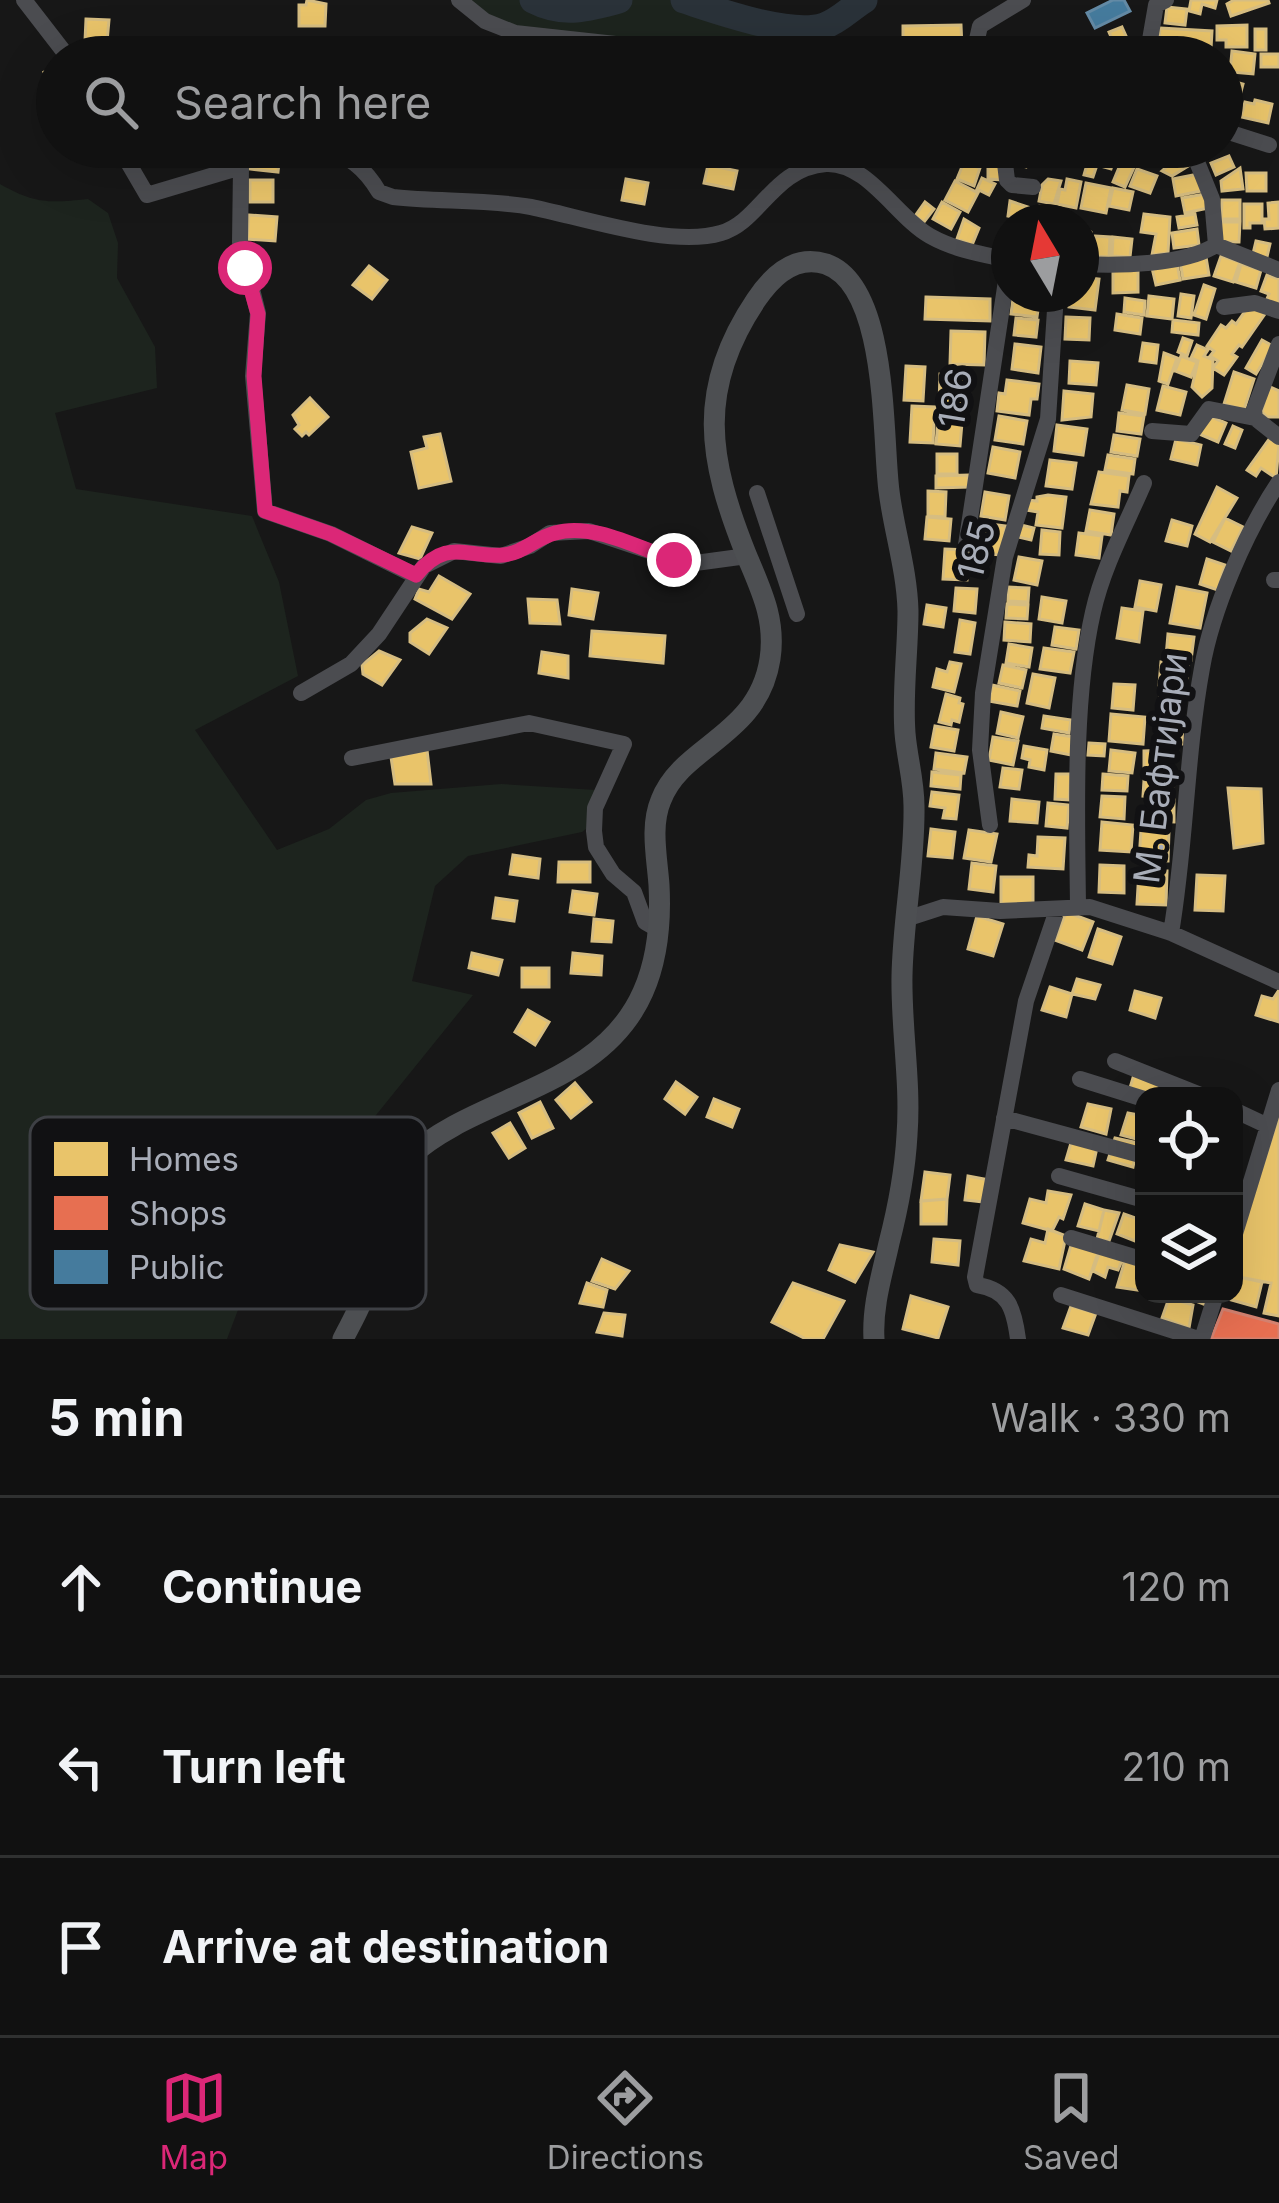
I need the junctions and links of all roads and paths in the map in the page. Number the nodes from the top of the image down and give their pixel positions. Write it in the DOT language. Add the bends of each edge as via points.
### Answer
graph roads {
  1 [pos="24,0"];
  2 [pos="459,0"];
  3 [pos="1023,0"];
  4 [pos="1166,0"];
  5 [pos="52,36"];
  6 [pos="542,36"];
  7 [pos="978,36"];
  8 [pos="1149,36"];
  9 [pos="1243,137"];
  10 [pos="1269,145"];
  11 [pos="131,168"];
  12 [pos="235,168"];
  13 [pos="242,168"];
  14 [pos="362,168"];
  15 [pos="813,168"];
  16 [pos="846,168"];
  17 [pos="1006,168"];
  18 [pos="1199,168"];
  19 [pos="1033,187"];
  20 [pos="1216,245"];
  21 [pos="991,256"];
  22 [pos="1099,264"];
  23 [pos="1279,270"];
  24 [pos="1224,307"];
  25 [pos="1279,311"];
  26 [pos="1001,312"];
  27 [pos="1055,312"];
  28 [pos="1279,344"];
  29 [pos="1255,418"];
  30 [pos="1152,431"];
  31 [pos="1279,437"];
  32 [pos="1279,482"];
  33 [pos="1144,483"];
  34 [pos="757,493"];
  35 [pos="966,544"];
  36 [pos="775,550"];
  37 [pos="749,560"];
  38 [pos="416,575"];
  39 [pos="797,614"];
  40 [pos="301,693"];
  41 [pos="352,758"];
  42 [pos="990,825"];
  43 [pos="1078,906"];
  44 [pos="1057,910"];
  45 [pos="906,919"];
  46 [pos="659,930"];
  47 [pos="1172,933"];
  48 [pos="1279,982"];
  49 [pos="1115,1061"];
  50 [pos="1080,1079"];
  51 [pos="1171,1087"];
  52 [pos="1279,1090"];
  53 [pos="1135,1097"];
  54 [pos="1243,1114"];
  55 [pos="1004,1118"];
  56 [pos="1268,1126"];
  57 [pos="426,1147"];
  58 [pos="1135,1154"];
  59 [pos="1059,1177"];
  60 [pos="1135,1198"];
  61 [pos="1243,1204"];
  62 [pos="1071,1238"];
  63 [pos="1135,1257"];
  64 [pos="1061,1294"];
  65 [pos="1213,1303"];
  66 [pos="358,1309"];
  67 [pos="343,1339"];
  68 [pos="874,1339"];
  69 [pos="1018,1339"];
  70 [pos="1201,1339"];
  1 -- 5 [label="street"];
  2 -- 6 [label="street" via="485,21"];
  3 -- 7 [label="street" via="980,26"];
  4 -- 8 [label="street" via="1156,5"];
  9 -- 10 [label="street"];
  11 -- 12 [label="street" via="147,195"];
  13 -- 38 [label="street" via="240,242 258,314 254,376 265,511"];
  14 -- 15 [label="street" via="393,197 528,206 604,226 698,236 737,225 776,185"];
  16 -- 21 [label="street" via="926,234"];
  17 -- 19 [label="street" via="1012,185"];
  18 -- 20 [label="street"];
  20 -- 22 [label="street" via="1147,263"];
  20 -- 23 [label="street"];
  24 -- 25 [label="street" via="1256,303"];
  26 -- 35 [label="street, 186"];
  27 -- 42 [label="street, 185" via="1048,419 1006,557 985,674 980,749"];
  28 -- 29 [label="street"];
  29 -- 30 [label="street" via="1209,409 1191,434"];
  29 -- 31 [label="street"];
  32 -- 47 [label="street, М. Бафтијари" via="1226,590 1202,663"];
  33 -- 43 [label="street" via="1089,632 1076,795"];
  34 -- 36 [label="street"];
  36 -- 37 [label="street"];
  36 -- 39 [label="street"];
  37 -- 38 [label="street" via="688,564 589,531 565,531 501,556 454,551"];
  37 -- 45 [label="main road" via="712,437 716,388 733,340 773,278 786,267 821,262 842,275 861,306 880,362 908,607 905,733 914,805"];
  37 -- 46 [label="main road" via="772,622 770,664 754,705 661,799"];
  38 -- 40 [label="street" via="351,664"];
  41 -- 46 [label="street" via="529,723 624,744 595,808 596,848 634,892 645,922"];
  43 -- 44 [label="street"];
  43 -- 47 [label="street"];
  44 -- 45 [label="street" via="944,907"];
  44 -- 55 [label="street" via="1026,1001"];
  45 -- 68 [label="main road" via="907,1142"];
  46 -- 57 [label="main road" via="638,1004 610,1039"];
  47 -- 48 [label="street"];
  49 -- 51 [label="street"];
  50 -- 53 [label="street"];
  52 -- 56 [label="street"];
  54 -- 56 [label="street"];
  55 -- 58 [label="street"];
  55 -- 69 [label="street" via="975,1277 1005,1295"];
  56 -- 61 [label="street"];
  59 -- 60 [label="street"];
  62 -- 63 [label="street"];
  64 -- 70 [label="street"];
  65 -- 70 [label="street"];
  66 -- 67 [label="main road"];
}
